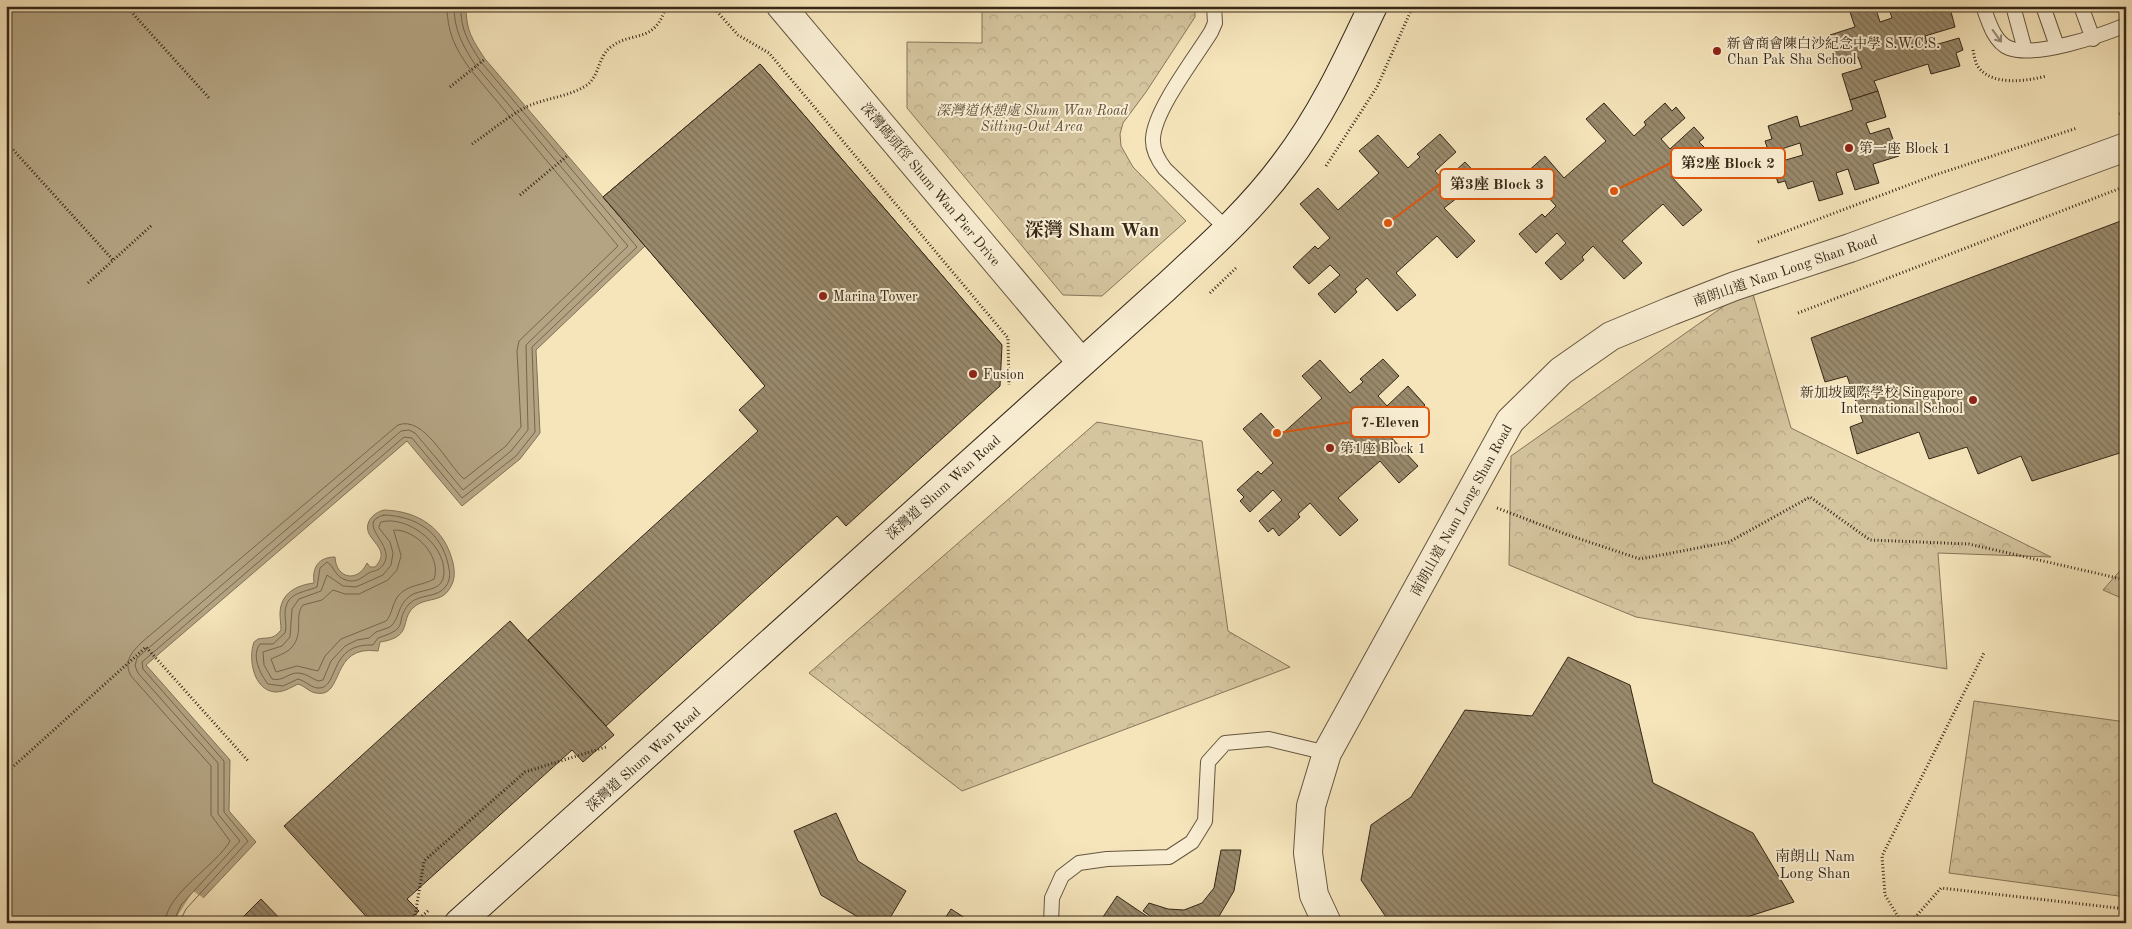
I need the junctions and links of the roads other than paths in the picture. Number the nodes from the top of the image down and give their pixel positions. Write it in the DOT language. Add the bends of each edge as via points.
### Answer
graph roads {
  1 [pos="781,6"];
  2 [pos="1214,6"];
  3 [pos="1373,6"];
  4 [pos="1983,6"];
  5 [pos="2013,6"];
  6 [pos="2043,6"];
  7 [pos="2080,6"];
  8 [pos="2126,25"];
  9 [pos="2093,39"];
  10 [pos="2057,46"];
  11 [pos="2025,50"];
  12 [pos="2126,147"];
  13 [pos="1227,229"];
  14 [pos="1081,362"];
  15 [pos="1327,753"];
  16 [pos="459,923"];
  17 [pos="1051,923"];
  18 [pos="1327,923"];
  1 -- 14 [label="street, 深灣碼頭徑 Shum Wan Pier Drive"];
  2 -- 13 [label="lane" via="1215,23 1211,32 1160,116 1153,139 1158,160"];
  3 -- 13 [label="street, 深灣道 Shum Wan Road" via="1339,76 1304,137 1263,192"];
  4 -- 11 [label="lane, one-way" via="1998,40 2008,48"];
  5 -- 11 [label="lane"];
  6 -- 10 [label="lane"];
  7 -- 9 [label="lane"];
  8 -- 9 [label="lane"];
  9 -- 10 [label="lane"];
  10 -- 11 [label="lane"];
  12 -- 15 [label="street, 南朗山道 Nam Long Shan Road" via="1850,248 1735,286 1611,336 1561,371 1510,421"];
  13 -- 14 [label="street, 深灣道 Shum Wan Road" via="1166,288"];
  14 -- 16 [label="street, 深灣道 Shum Wan Road"];
  15 -- 17 [label="lane" via="1269,739 1225,744 1208,762 1205,821 1192,842 1169,857 1079,862 1062,876 1052,898"];
  15 -- 18 [label="street, 南朗山道 Nam Long Shan Road" via="1311,806 1308,853 1314,895"];
}
